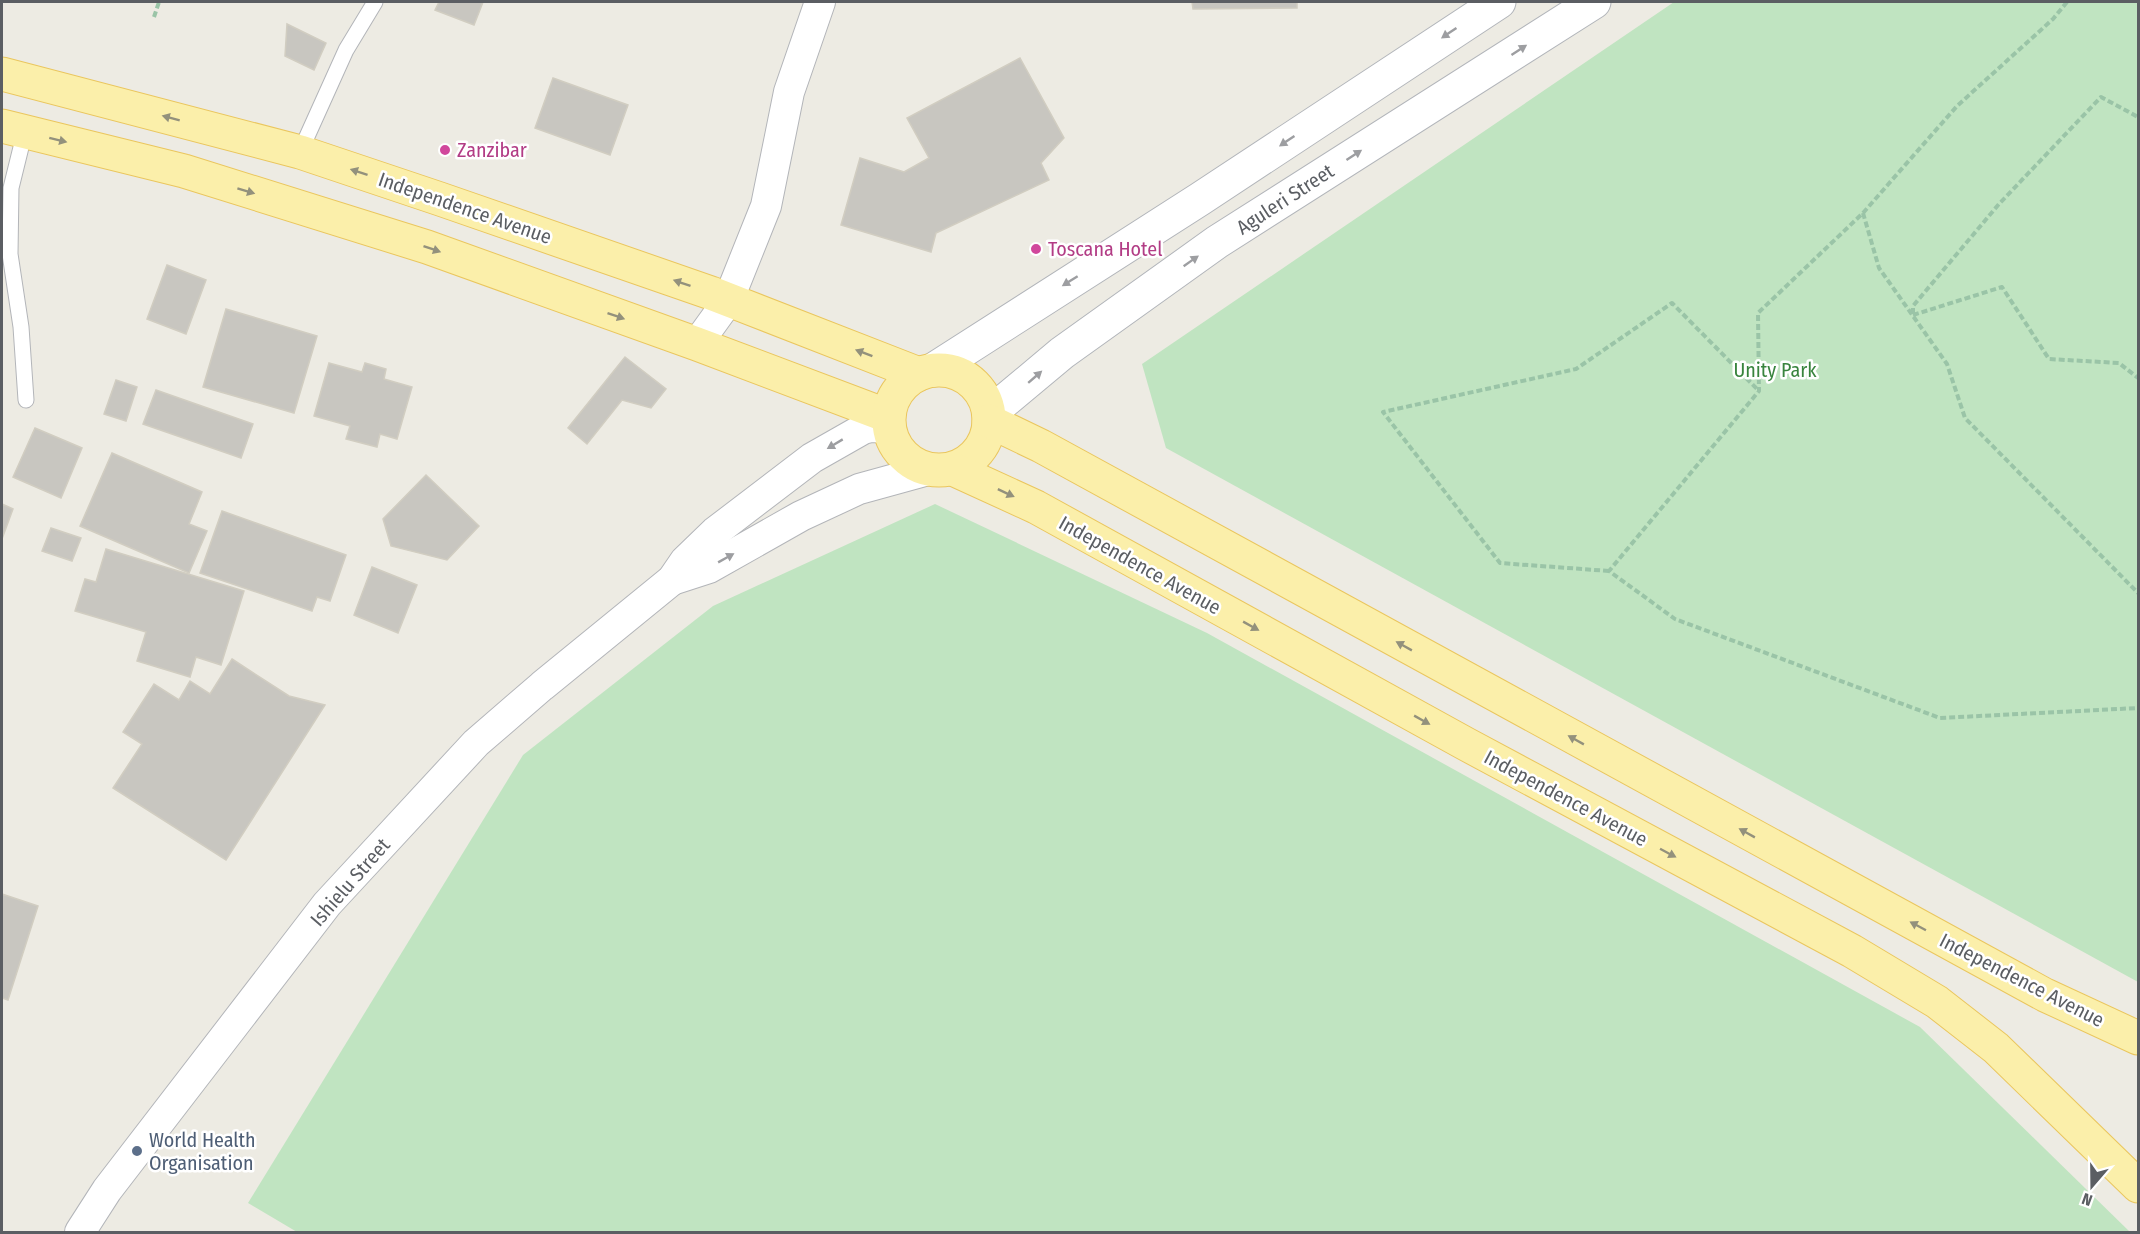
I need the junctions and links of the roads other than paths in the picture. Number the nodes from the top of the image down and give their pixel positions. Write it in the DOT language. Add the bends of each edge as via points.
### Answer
graph roads {
  1 [pos="375,2"];
  2 [pos="820,2"];
  3 [pos="1499,2"];
  4 [pos="1594,2"];
  5 [pos="2,74"];
  6 [pos="13,128"];
  7 [pos="300,152"];
  8 [pos="728,301"];
  9 [pos="697,344"];
  10 [pos="926,372"];
  11 [pos="26,400"];
  12 [pos="989,418"];
  13 [pos="888,422"];
  14 [pos="941,469"];
  15 [pos="672,580"];
  16 [pos="2139,1038"];
  17 [pos="2139,1186"];
  18 [pos="80,1233"];
  1 -- 7 [label="lane" via="346,50"];
  2 -- 8 [label="street" via="789,92 766,207"];
  3 -- 10 [label="main road, one-way" via="1200,199"];
  12 -- 4 [label="main road, Aguleri Street, one-way" via="1062,353 1217,242"];
  7 -- 5 [label="main road, Independence Avenue, one-way"];
  6 -- 9 [label="main road, one-way" via="184,171 427,247"];
  6 -- 11 [label="lane" via="10,254"];
  8 -- 7 [label="main road, Independence Avenue, one-way"];
  8 -- 9 [label="street"];
  10 -- 8 [label="main road, Independence Avenue, one-way"];
  9 -- 13 [label="main road"];
  10 -- 12 [label="main road, Independence Avenue" via="952,372 970,381 983,395"];
  10 -- 13 [label="main road" via="907,381 898,391 891,402"];
  12 -- 14 [label="main road" via="980,452 972,459"];
  16 -- 12 [label="main road, Independence Avenue, one-way" via="2045,995"];
  13 -- 14 [label="main road, Independence Avenue" via="893,442 902,455 914,464"];
  13 -- 15 [label="street, one-way" via="862,429 812,458 715,532"];
  15 -- 14 [label="street, one-way" via="709,568 801,516 859,489"];
  14 -- 17 [label="main road, Independence Avenue, one-way" via="1036,507 1852,951 1937,1002 1996,1048"];
  15 -- 18 [label="street, Ishielu Street" via="476,743 327,904 107,1190"];
}
